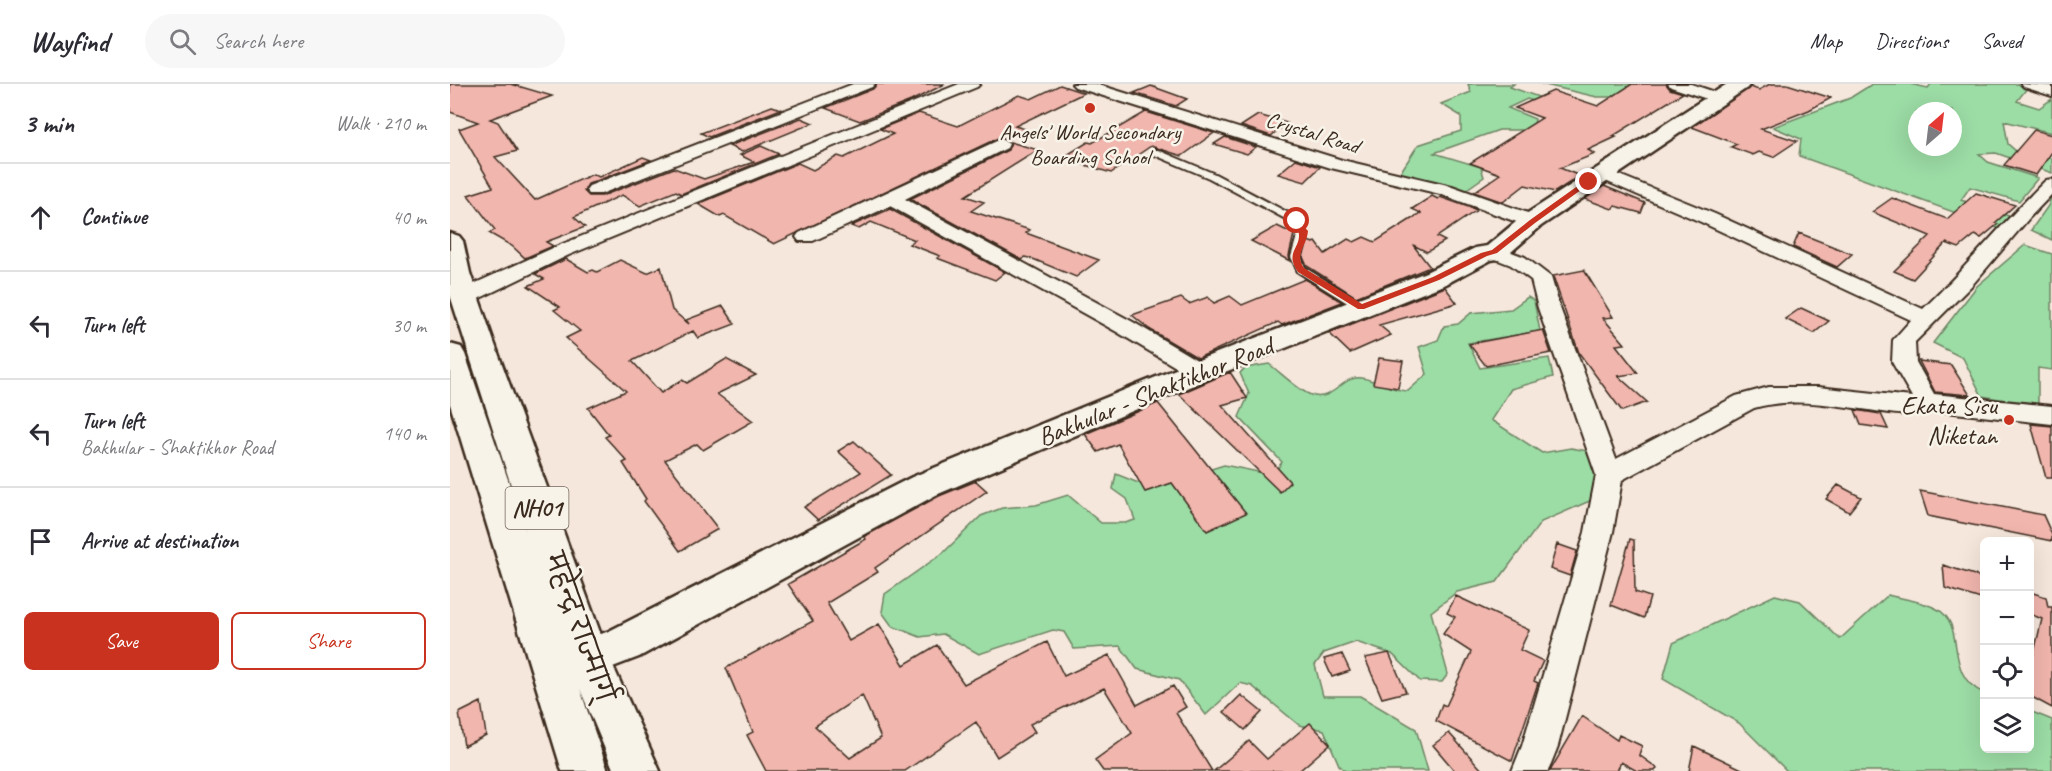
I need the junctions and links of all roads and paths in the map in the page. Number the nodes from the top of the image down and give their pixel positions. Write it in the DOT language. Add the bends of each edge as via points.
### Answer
graph roads {
  1 [pos="867,84"];
  2 [pos="972,84"];
  3 [pos="1080,84"];
  4 [pos="1676,84"];
  5 [pos="2029,84"];
  6 [pos="1729,91"];
  7 [pos="2052,91"];
  8 [pos="1001,144"];
  9 [pos="1155,152"];
  10 [pos="1602,173"];
  11 [pos="2052,184"];
  12 [pos="595,190"];
  13 [pos="891,199"];
  14 [pos="1532,221"];
  15 [pos="806,237"];
  16 [pos="450,241"];
  17 [pos="1495,252"];
  18 [pos="464,297"];
  19 [pos="1361,307"];
  20 [pos="1926,319"];
  21 [pos="450,354"];
  22 [pos="1199,371"];
  23 [pos="1926,401"];
  24 [pos="2052,415"];
  25 [pos="1609,475"];
  26 [pos="588,657"];
  27 [pos="553,671"];
  28 [pos="585,771"];
  29 [pos="637,771"];
  30 [pos="1530,771"];
  1 -- 12 [label="street"];
  2 -- 18 [label="street" via="562,251"];
  3 -- 14 [label="street, Crystal Road" via="1337,164 1446,190"];
  4 -- 6 [label="street"];
  5 -- 7 [label="street"];
  6 -- 10 [label="main road, Bakhular - Shaktikhor Road"];
  8 -- 13 [label="street"];
  9 -- 19 [label="lane" via="1212,176 1297,221 1304,231 1295,255 1301,270"];
  10 -- 14 [label="main road, Bakhular - Shaktikhor Road"];
  10 -- 20 [label="street"];
  11 -- 20 [label="street"];
  13 -- 15 [label="street"];
  13 -- 22 [label="street"];
  14 -- 17 [label="main road, Bakhular - Shaktikhor Road"];
  16 -- 18 [label="main road, महेन्द्र राज्मार्ग् / NH01"];
  17 -- 19 [label="main road, Bakhular - Shaktikhor Road"];
  17 -- 25 [label="street" via="1518,261 1541,277"];
  18 -- 26 [label="main road, महेन्द्र राज्मार्ग् / NH01"];
  19 -- 22 [label="main road, Bakhular - Shaktikhor Road"];
  20 -- 23 [label="street" via="1904,340 1904,362"];
  21 -- 27 [label="main road, महेन्द्र राज्मार्ग् / NH01"];
  22 -- 26 [label="main road, Bakhular - Shaktikhor Road" via="924,486 624,644"];
  23 -- 24 [label="street"];
  23 -- 25 [label="street" via="1911,407 1818,395 1769,395 1745,402"];
  25 -- 30 [label="street" via="1599,532"];
  26 -- 27 [label="main road, Bakhular - Shaktikhor Road"];
  26 -- 29 [label="main road, महेन्द्र राज्मार्ग् / NH01"];
  27 -- 28 [label="main road, महेन्द्र राज्मार्ग् / NH01"];
}
